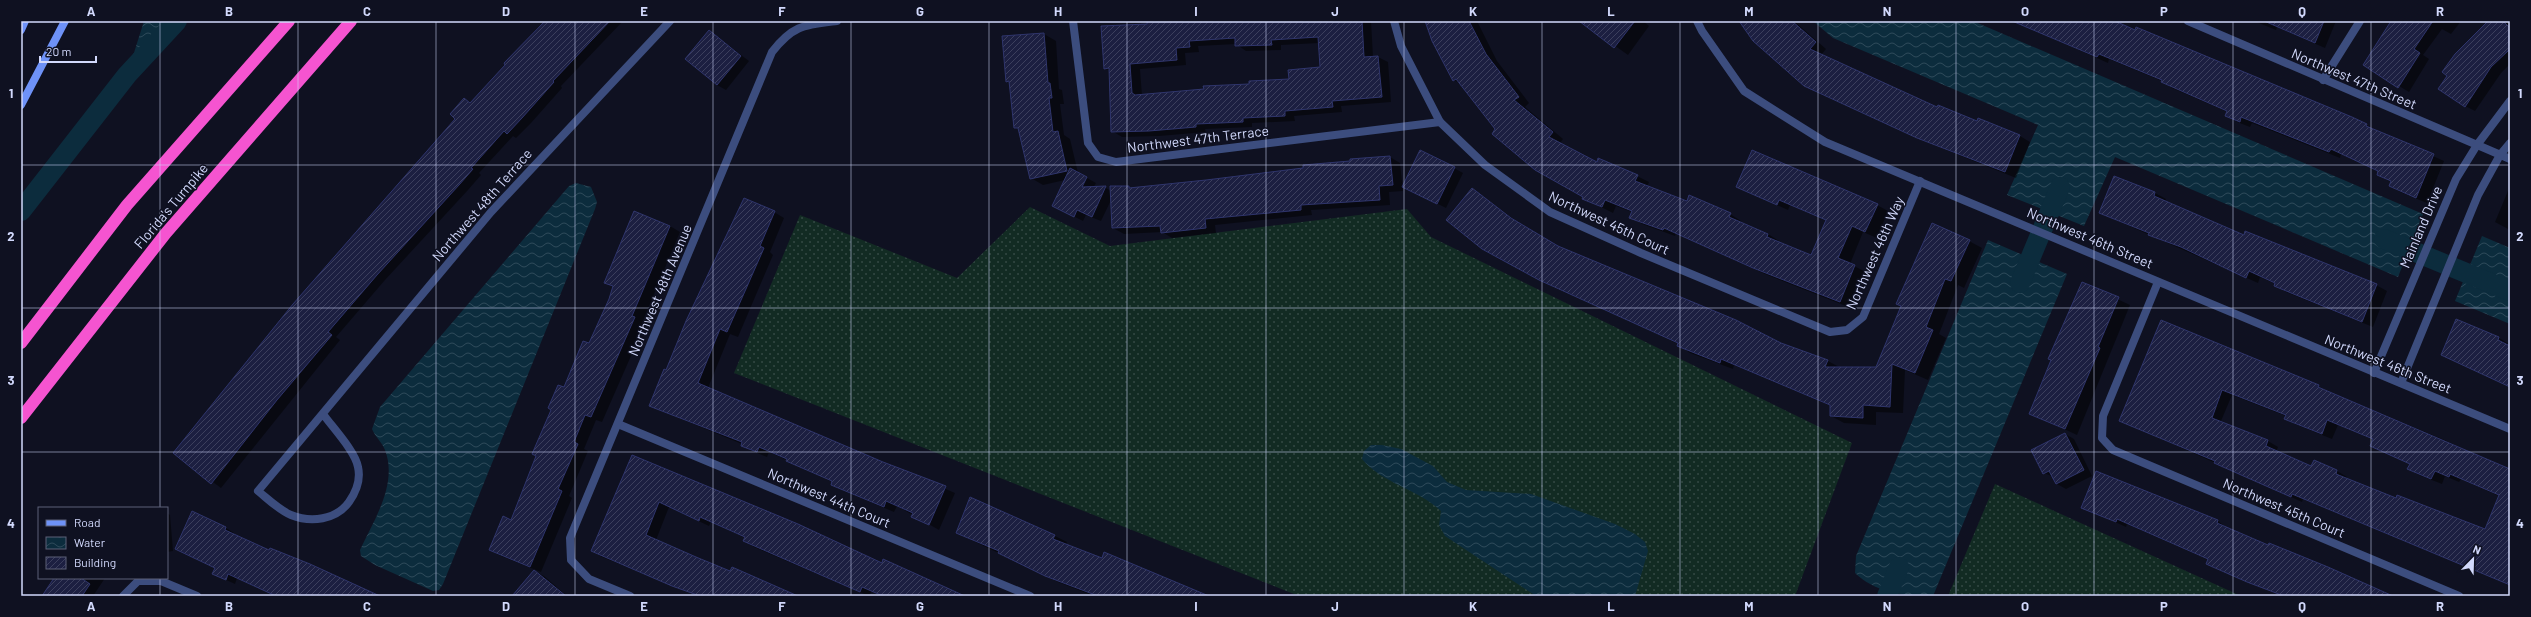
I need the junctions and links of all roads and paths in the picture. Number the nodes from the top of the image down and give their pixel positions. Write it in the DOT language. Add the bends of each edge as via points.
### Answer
graph roads {
  1 [pos="25,21"];
  2 [pos="65,21"];
  3 [pos="289,21"];
  4 [pos="351,21"];
  5 [pos="670,21"];
  6 [pos="837,21"];
  7 [pos="1073,21"];
  8 [pos="1394,21"];
  9 [pos="1697,21"];
  10 [pos="2188,21"];
  11 [pos="2360,21"];
  12 [pos="21,30"];
  13 [pos="2323,80"];
  14 [pos="2510,101"];
  15 [pos="21,104"];
  16 [pos="1440,122"];
  17 [pos="2510,143"];
  18 [pos="2477,145"];
  19 [pos="2500,155"];
  20 [pos="2510,159"];
  21 [pos="1920,181"];
  22 [pos="2158,282"];
  23 [pos="1847,330"];
  24 [pos="21,343"];
  25 [pos="2374,373"];
  26 [pos="2401,383"];
  27 [pos="323,414"];
  28 [pos="21,418"];
  29 [pos="618,424"];
  30 [pos="2510,429"];
  31 [pos="123,596"];
  32 [pos="197,596"];
  33 [pos="630,596"];
  34 [pos="1030,596"];
  35 [pos="2459,596"];
  1 -- 12 [label="main road"];
  2 -- 15 [label="main road"];
  3 -- 24 [label="highway" via="127,205"];
  4 -- 28 [label="highway, Florida's Turnpike" via="166,233"];
  5 -- 27 [label="street, Northwest 48th Terrace" via="491,212"];
  6 -- 29 [label="street, Northwest 48th Avenue" via="810,24 786,35 772,52"];
  7 -- 16 [label="street, Northwest 47th Terrace" via="1088,143 1098,157 1116,162"];
  8 -- 16 [label="street, Northwest 45th Court" via="1401,46"];
  9 -- 21 [label="street, Northwest 46th Street" via="1744,91 1826,142"];
  10 -- 13 [label="street, Northwest 47th Street"];
  11 -- 13 [label="street"];
  13 -- 18 [label="street, Northwest 47th Street"];
  14 -- 18 [label="street, Mainland Drive"];
  16 -- 23 [label="street, Northwest 45th Court" via="1485,166 1550,212 1830,332"];
  17 -- 19 [label="street"];
  18 -- 19 [label="street, Northwest 47th Street"];
  18 -- 25 [label="street, Mainland Drive" via="2456,179 2437,221"];
  19 -- 20 [label="street, Northwest 47th Street"];
  19 -- 26 [label="street" via="2462,232"];
  21 -- 22 [label="street, Northwest 46th Street"];
  21 -- 23 [label="street, Northwest 46th Way" via="1863,317"];
  22 -- 25 [label="street, Northwest 46th Street"];
  22 -- 35 [label="street, Northwest 45th Court" via="2103,416 2102,438 2113,450"];
  25 -- 26 [label="street, Northwest 46th Street"];
  26 -- 30 [label="street, Northwest 46th Street"];
  27 -- 27 [label="street, Northwest 48th Terrace" via="258,491 290,514 305,518 334,516 344,509 357,488 359,477 353,456"];
  29 -- 33 [label="street, Northwest 48th Avenue" via="570,538 571,560 589,579"];
  29 -- 34 [label="street, Northwest 44th Court"];
  31 -- 32 [label="street" via="138,581 161,581"];
}
